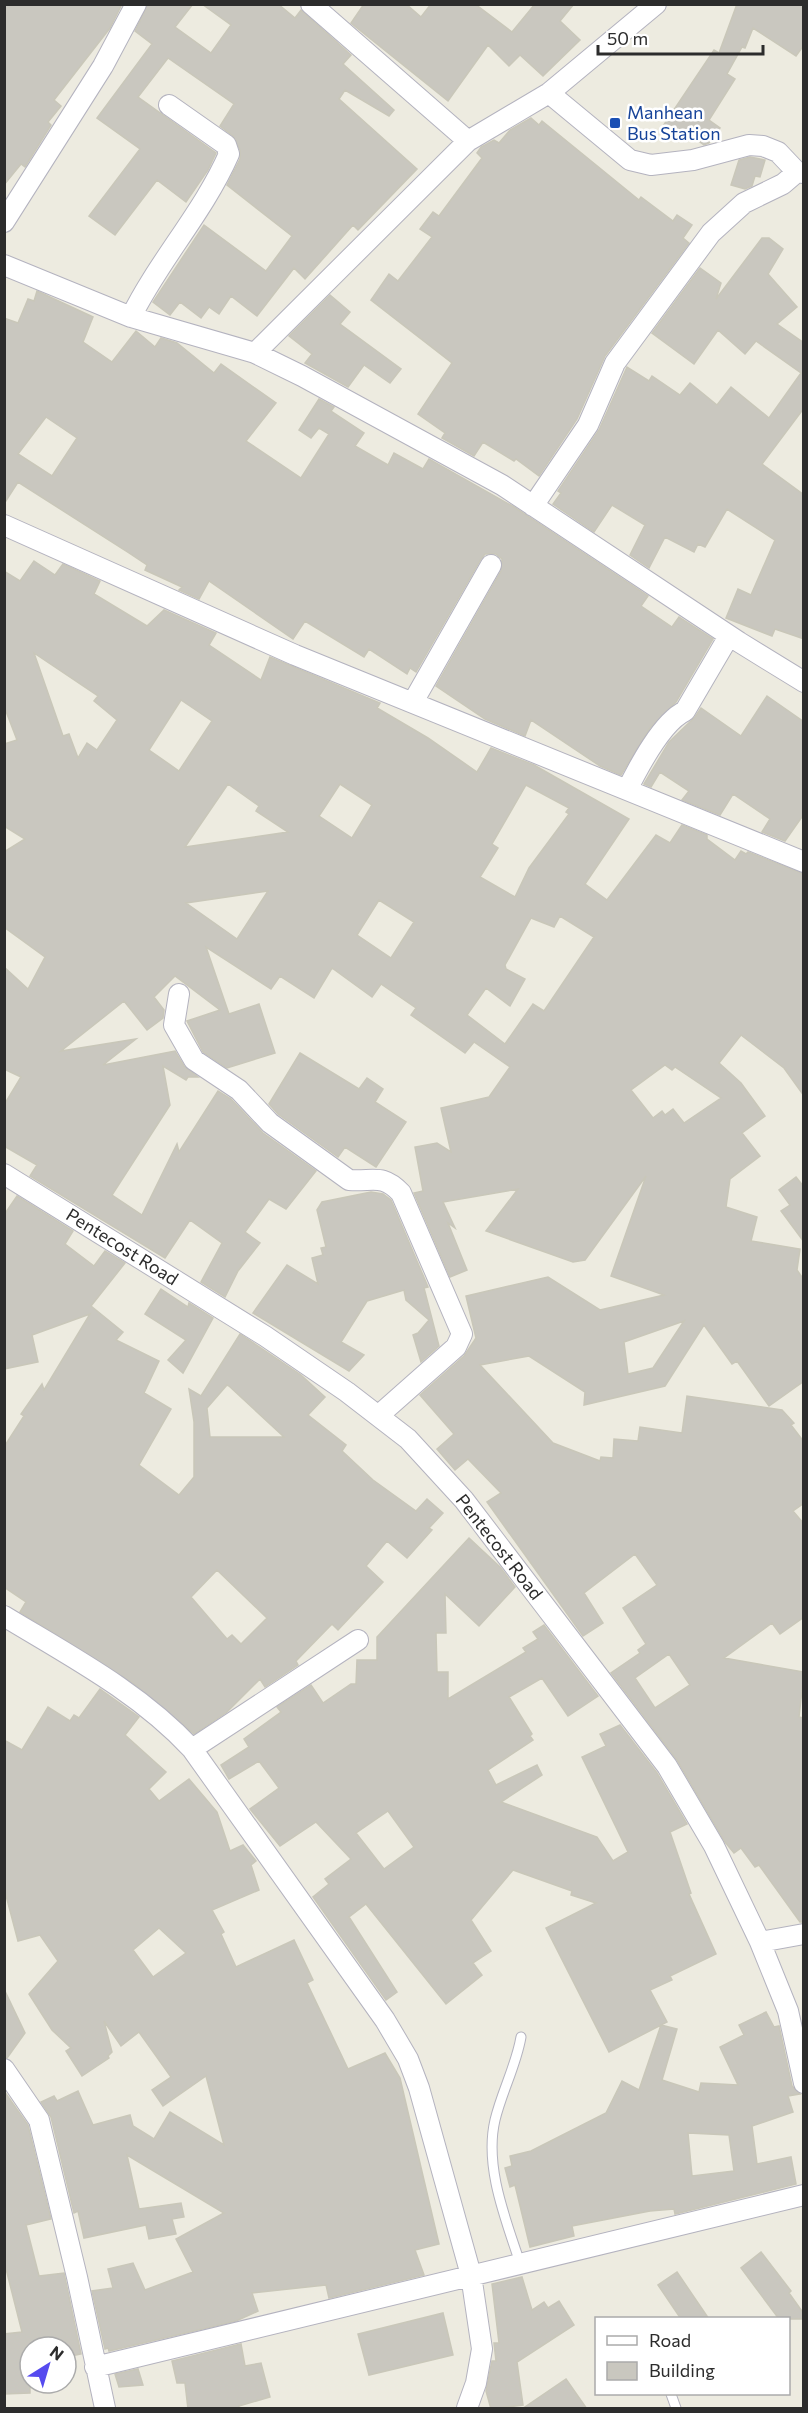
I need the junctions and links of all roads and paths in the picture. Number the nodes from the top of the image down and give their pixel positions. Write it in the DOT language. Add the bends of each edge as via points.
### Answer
graph roads {
  1 [pos="136,4"];
  2 [pos="655,5"];
  3 [pos="315,6"];
  4 [pos="549,93"];
  5 [pos="169,105"];
  6 [pos="468,141"];
  7 [pos="800,172"];
  8 [pos="4,222"];
  9 [pos="4,265"];
  10 [pos="131,317"];
  11 [pos="255,353"];
  12 [pos="533,506"];
  13 [pos="4,525"];
  14 [pos="491,565"];
  15 [pos="729,636"];
  16 [pos="804,682"];
  17 [pos="413,702"];
  18 [pos="627,790"];
  19 [pos="804,862"];
  20 [pos="179,994"];
  21 [pos="4,1174"];
  22 [pos="378,1416"];
  23 [pos="4,1616"];
  24 [pos="358,1640"];
  25 [pos="192,1749"];
  26 [pos="804,1934"];
  27 [pos="760,1942"];
  28 [pos="521,2037"];
  29 [pos="4,2069"];
  30 [pos="804,2083"];
  31 [pos="804,2195"];
  32 [pos="519,2264"];
  33 [pos="471,2275"];
  34 [pos="95,2367"];
  35 [pos="105,2409"];
  36 [pos="466,2409"];
  1 -- 8 [label="street" via="103,66"];
  2 -- 4 [label="street"];
  3 -- 6 [label="street"];
  4 -- 6 [label="street"];
  4 -- 7 [label="street" via="630,160 651,165 763,146 778,152"];
  5 -- 10 [label="street" via="226,145 229,154 215,186 146,287"];
  6 -- 11 [label="street"];
  7 -- 12 [label="street" via="744,203 711,232 615,363 588,425"];
  9 -- 10 [label="street"];
  10 -- 11 [label="street"];
  11 -- 12 [label="street" via="502,485"];
  12 -- 15 [label="street"];
  13 -- 17 [label="street" via="295,655"];
  14 -- 17 [label="street"];
  15 -- 16 [label="street"];
  15 -- 18 [label="street" via="689,705 674,716"];
  17 -- 18 [label="street"];
  18 -- 19 [label="street"];
  20 -- 22 [label="street" via="174,1025 194,1060 239,1090 270,1123 348,1180 378,1178 391,1182 401,1193 462,1334 456,1347"];
  21 -- 22 [label="street, Pentecost Road" via="265,1336"];
  22 -- 27 [label="street, Pentecost Road" via="408,1439 464,1500 667,1766 714,1846"];
  23 -- 25 [label="street" via="121,1688 167,1723"];
  24 -- 25 [label="street"];
  25 -- 33 [label="street" via="385,2020 408,2059"];
  26 -- 27 [label="street"];
  27 -- 30 [label="street, Pentecost Road" via="788,2012"];
  28 -- 32 [label="lane" via="518,2057 495,2121 493,2150 499,2199"];
  29 -- 34 [label="street" via="39,2120"];
  31 -- 32 [label="street"];
  32 -- 33 [label="street"];
  33 -- 34 [label="street"];
  33 -- 36 [label="street" via="482,2349"];
  34 -- 35 [label="street"];
}
